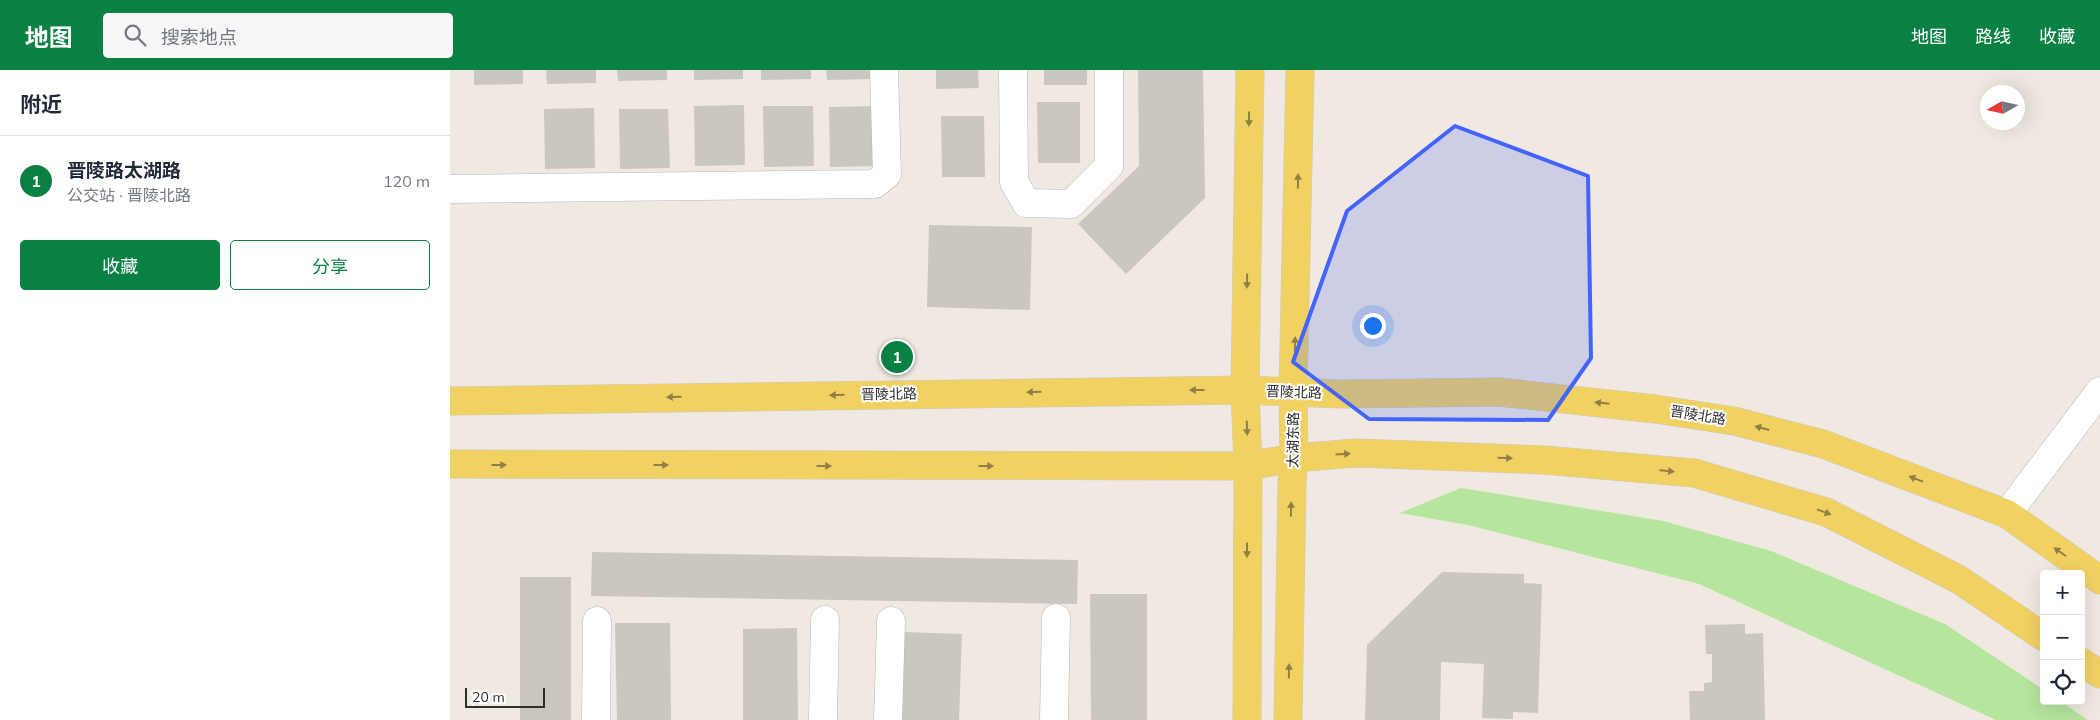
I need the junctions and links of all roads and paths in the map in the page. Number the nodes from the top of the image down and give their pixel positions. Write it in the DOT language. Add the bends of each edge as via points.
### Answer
graph roads {
  1 [pos="884,70"];
  2 [pos="1013,70"];
  3 [pos="1109,70"];
  4 [pos="1250,70"];
  5 [pos="1300,70"];
  6 [pos="450,189"];
  7 [pos="1246,390"];
  8 [pos="1293,392"];
  9 [pos="2100,392"];
  10 [pos="450,401"];
  11 [pos="1294,458"];
  12 [pos="450,464"];
  13 [pos="1248,466"];
  14 [pos="2006,514"];
  15 [pos="2100,580"];
  16 [pos="1056,618"];
  17 [pos="824,620"];
  18 [pos="891,620"];
  19 [pos="597,621"];
  20 [pos="2040,634"];
  21 [pos="2085,665"];
  22 [pos="2100,674"];
  23 [pos="596,720"];
  24 [pos="823,720"];
  25 [pos="888,720"];
  26 [pos="1054,720"];
  27 [pos="1247,720"];
  28 [pos="1288,720"];
  1 -- 6 [label="street" via="887,174 875,184"];
  2 -- 3 [label="street" via="1014,182 1026,203 1071,204 1109,166"];
  4 -- 7 [label="main road, one-way"];
  8 -- 5 [label="main road, 太湖东路, one-way"];
  7 -- 8 [label="main road, 晋陵北路"];
  7 -- 10 [label="main road, 晋陵北路, one-way"];
  7 -- 13 [label="main road, one-way"];
  8 -- 11 [label="main road, 太湖东路"];
  14 -- 8 [label="main road, 晋陵北路, one-way" via="1823,444 1734,421 1499,392"];
  9 -- 14 [label="street"];
  11 -- 13 [label="main road"];
  11 -- 20 [label="main road, one-way" via="1356,453 1544,460 1694,473 1826,512 1958,579"];
  28 -- 11 [label="main road, 太湖东路, one-way"];
  12 -- 13 [label="main road, one-way"];
  13 -- 27 [label="main road, one-way"];
  15 -- 14 [label="main road, 晋陵北路, one-way"];
  16 -- 26 [label="street"];
  17 -- 24 [label="street"];
  18 -- 25 [label="street"];
  19 -- 23 [label="street"];
  21 -- 22 [label="main road"];
}
